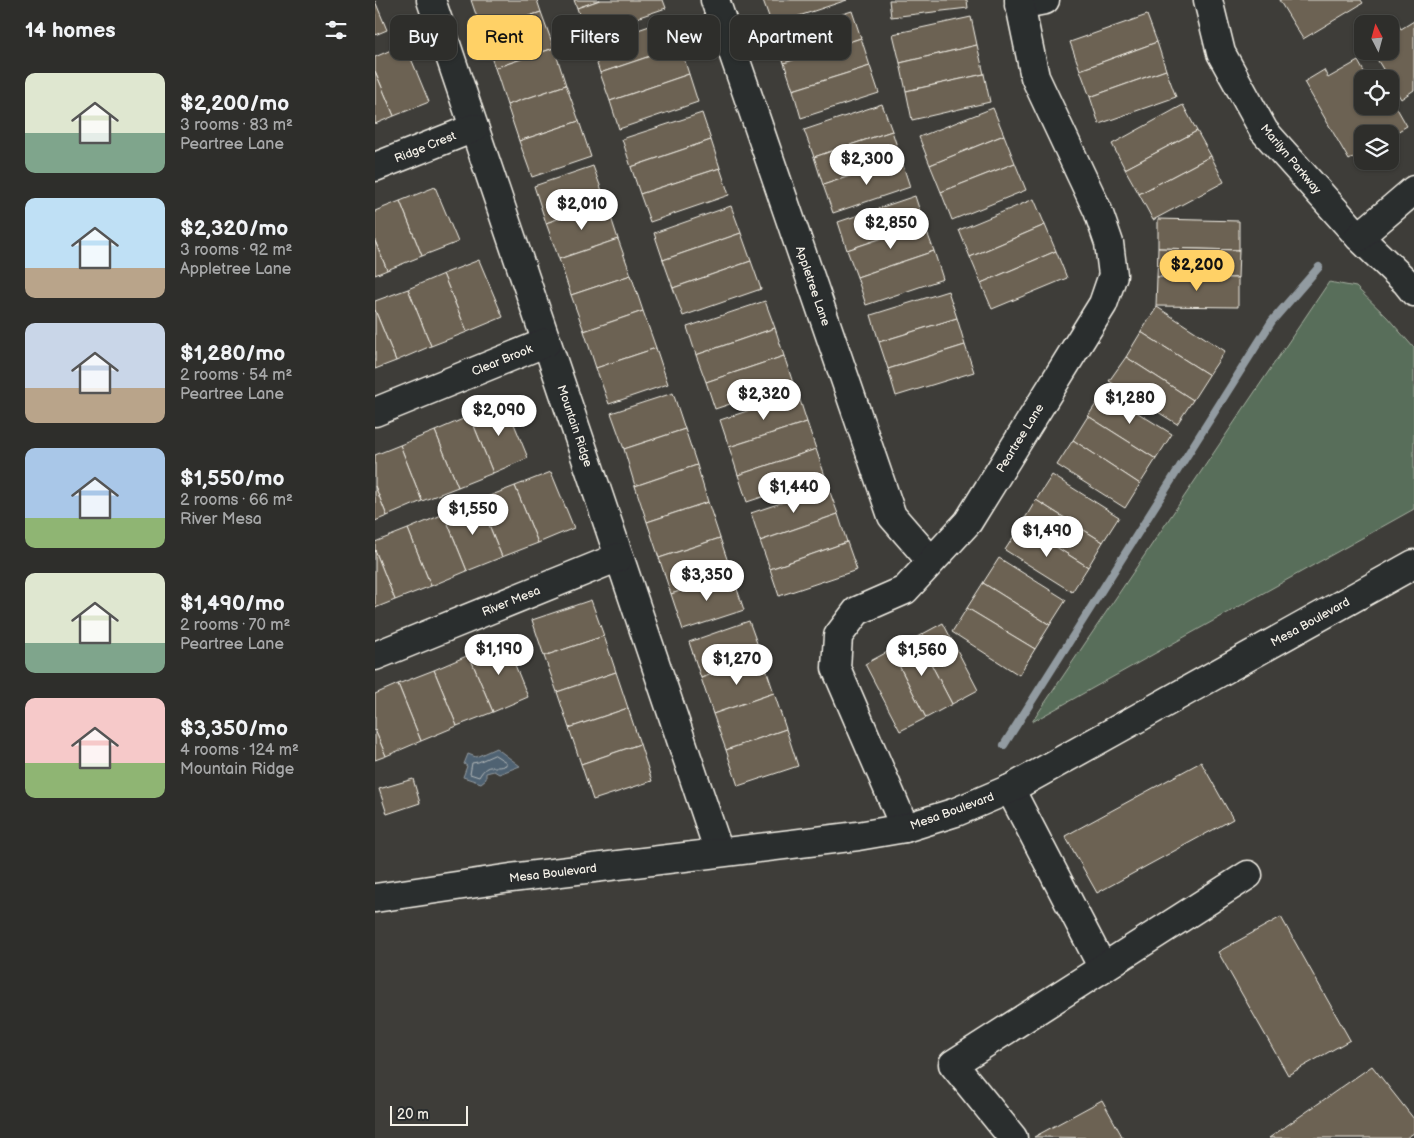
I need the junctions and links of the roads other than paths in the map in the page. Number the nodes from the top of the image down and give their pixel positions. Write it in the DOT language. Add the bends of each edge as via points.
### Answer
graph roads {
  1 [pos="431,0"];
  2 [pos="715,0"];
  3 [pos="1208,0"];
  4 [pos="1027,2"];
  5 [pos="474,128"];
  6 [pos="375,167"];
  7 [pos="1414,190"];
  8 [pos="1359,237"];
  9 [pos="1414,292"];
  10 [pos="547,342"];
  11 [pos="375,412"];
  12 [pos="619,557"];
  13 [pos="931,561"];
  14 [pos="1414,564"];
  15 [pos="375,656"];
  16 [pos="1010,789"];
  17 [pos="905,828"];
  18 [pos="719,852"];
  19 [pos="1247,875"];
  20 [pos="375,898"];
  21 [pos="1103,968"];
  22 [pos="1013,1138"];
  1 -- 5 [label="street, Mountain Ridge"];
  2 -- 13 [label="street, Appletree Lane" via="892,516"];
  3 -- 8 [label="street, Marilyn Parkway" via="1221,53 1264,131"];
  4 -- 13 [label="street, Peartree Lane" via="1035,77 1099,211 1109,243 1113,274 1103,304 969,522"];
  5 -- 6 [label="street, Ridge Crest"];
  5 -- 10 [label="street, Mountain Ridge"];
  7 -- 8 [label="street"];
  8 -- 9 [label="street, Marilyn Parkway"];
  10 -- 11 [label="street, Clear Brook"];
  10 -- 12 [label="street, Mountain Ridge"];
  12 -- 15 [label="street, River Mesa"];
  12 -- 18 [label="street, Mountain Ridge"];
  13 -- 17 [label="street, Peartree Lane" via="905,590 857,611 838,636 836,668"];
  14 -- 16 [label="street, Mesa Boulevard"];
  16 -- 17 [label="street, Mesa Boulevard" via="956,812"];
  16 -- 21 [label="street"];
  17 -- 18 [label="street, Mesa Boulevard"];
  18 -- 20 [label="street, Mesa Boulevard"];
  19 -- 21 [label="street"];
  21 -- 22 [label="street" via="953,1064"];
}
